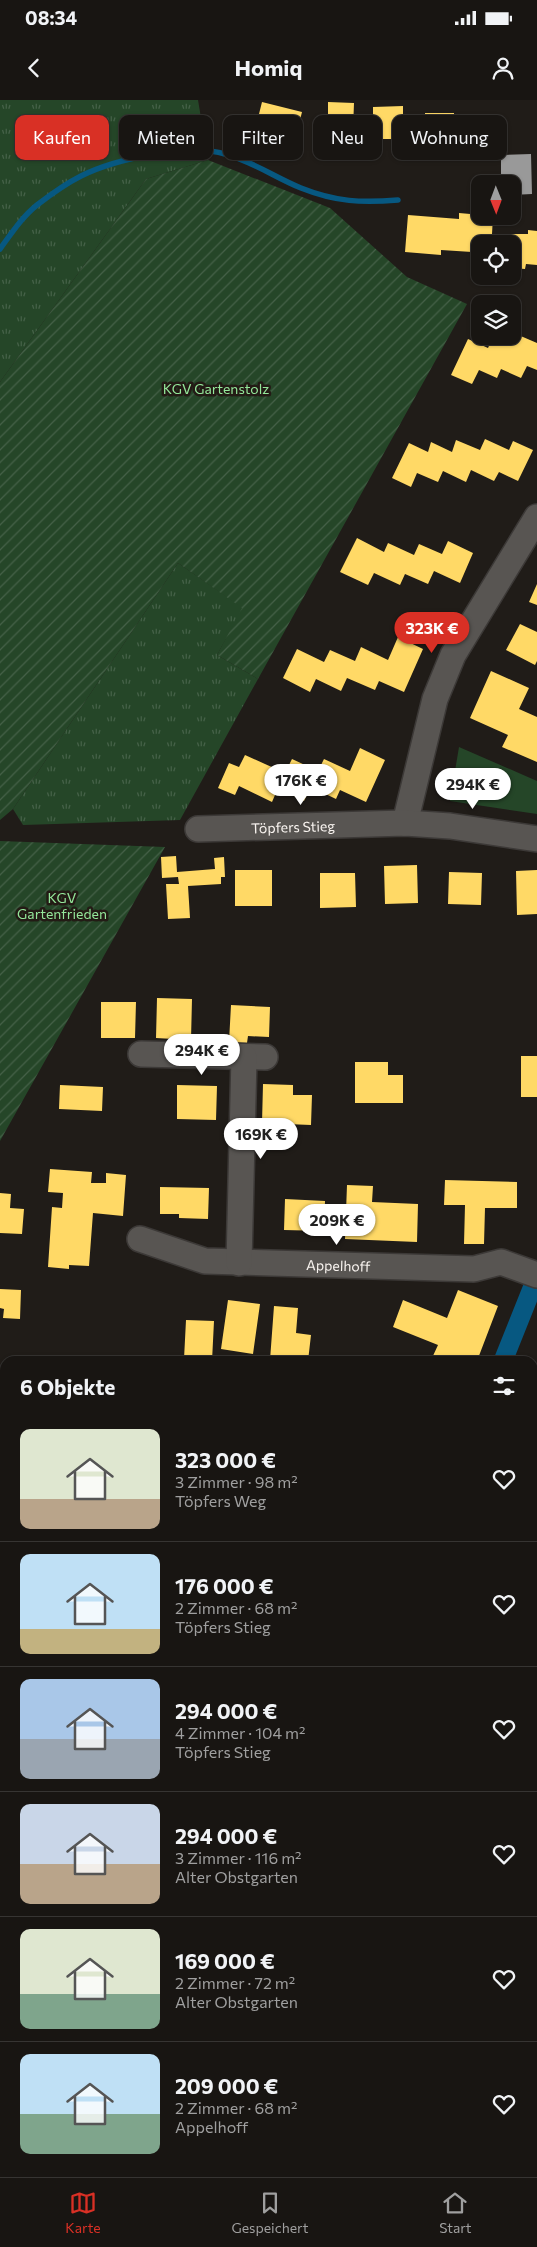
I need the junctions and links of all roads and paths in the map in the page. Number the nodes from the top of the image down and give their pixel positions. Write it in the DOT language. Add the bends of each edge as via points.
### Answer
graph roads {
  1 [pos="537,517"];
  2 [pos="405,823"];
  3 [pos="198,829"];
  4 [pos="537,840"];
  5 [pos="141,1054"];
  6 [pos="140,1239"];
  7 [pos="240,1263"];
  8 [pos="530,1272"];
  1 -- 2 [label="street" via="453,655 435,699"];
  2 -- 3 [label="street, Töpfers Stieg"];
  2 -- 4 [label="street, Töpfers Stieg" via="450,826"];
  5 -- 7 [label="street" via="254,1057"];
  6 -- 7 [label="street, Appelhoff" via="205,1261"];
  7 -- 8 [label="street, Appelhoff" via="474,1270 501,1262"];
}
